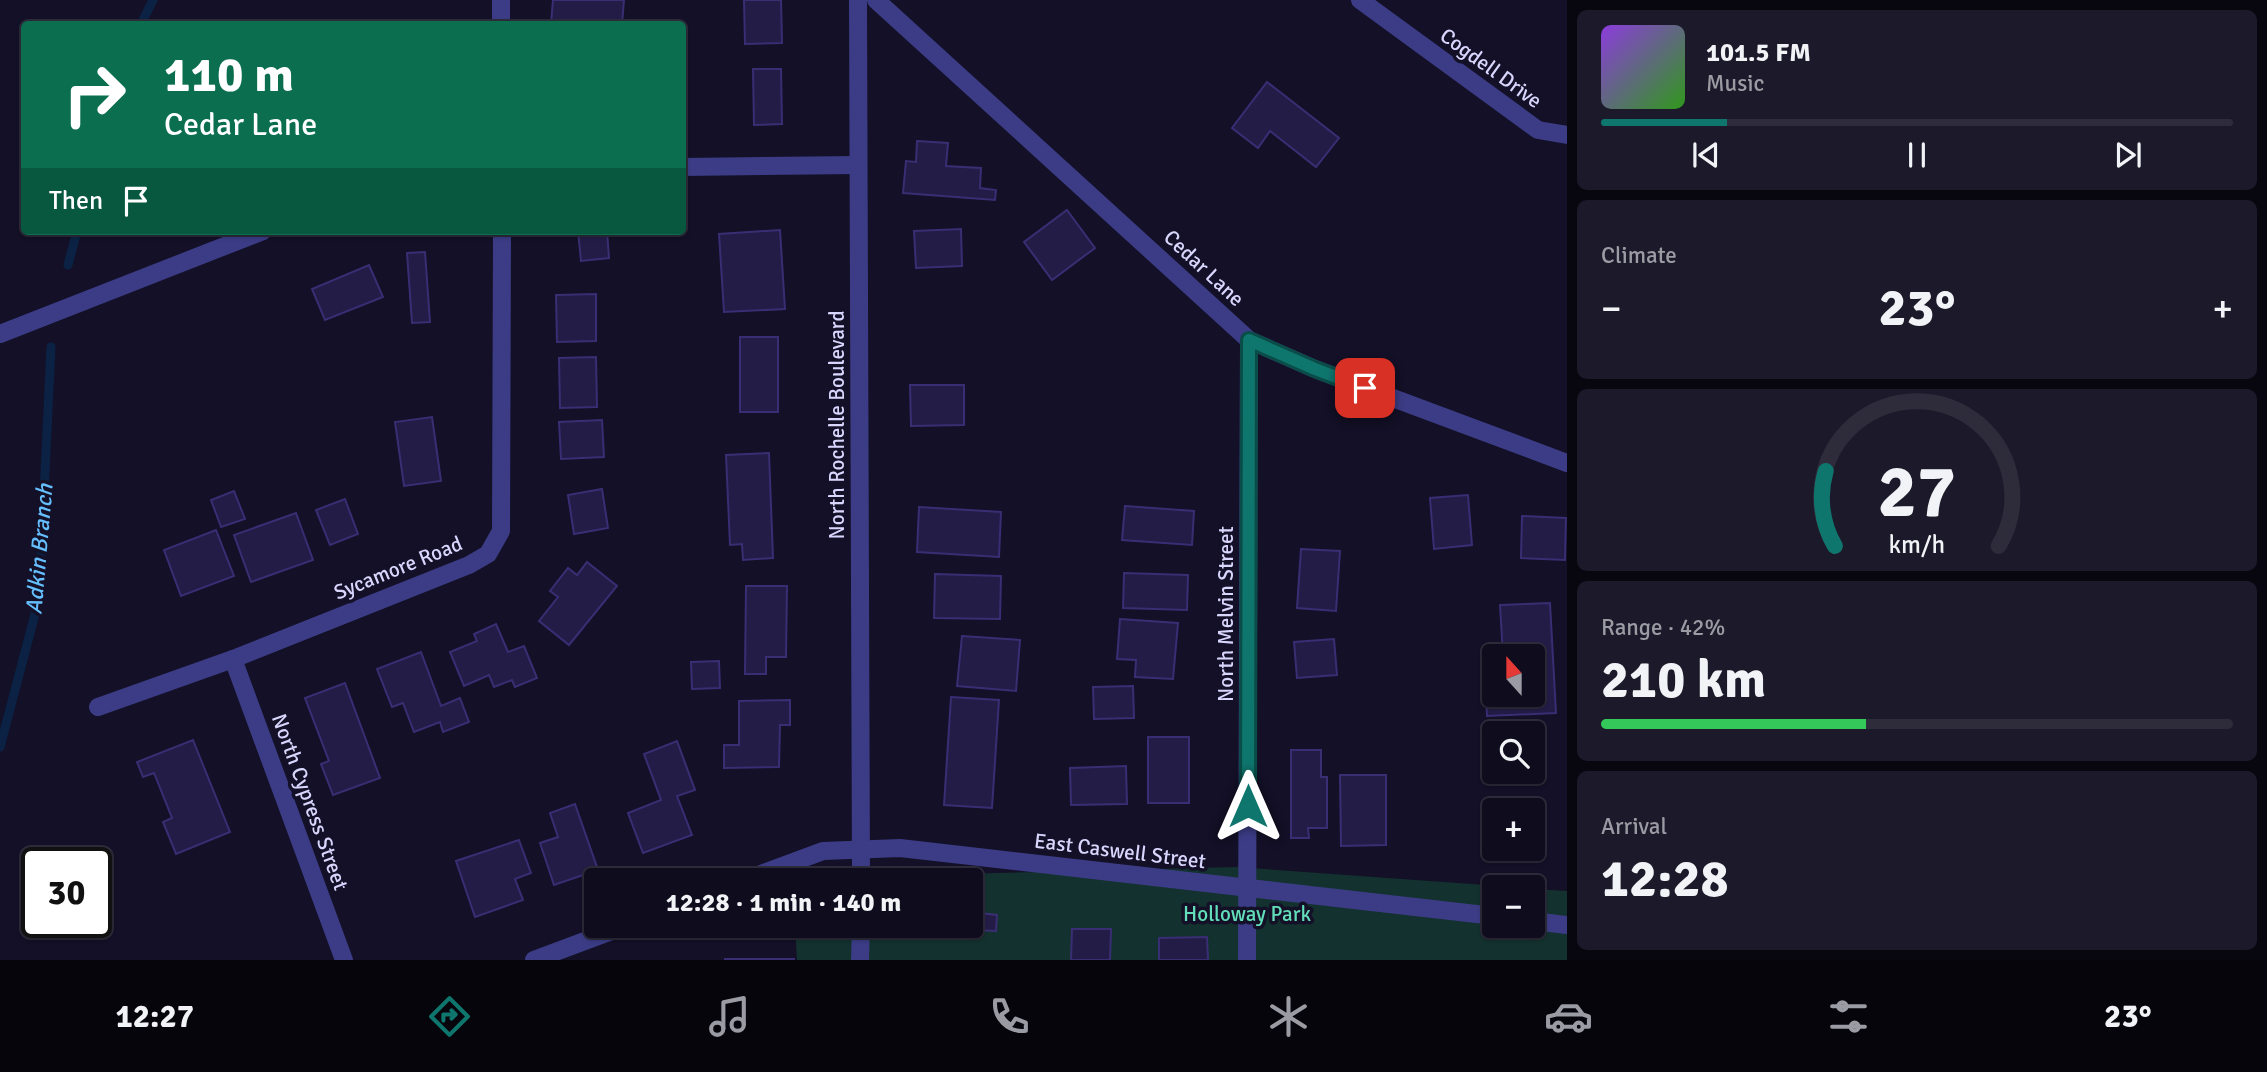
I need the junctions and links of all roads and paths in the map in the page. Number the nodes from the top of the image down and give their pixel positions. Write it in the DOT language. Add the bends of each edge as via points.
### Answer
graph roads {
  1 [pos="501,0"];
  2 [pos="858,0"];
  3 [pos="876,0"];
  4 [pos="1360,0"];
  5 [pos="501,21"];
  6 [pos="1567,135"];
  7 [pos="858,165"];
  8 [pos="686,167"];
  9 [pos="253,235"];
  10 [pos="502,235"];
  11 [pos="0,334"];
  12 [pos="1249,340"];
  13 [pos="1567,463"];
  14 [pos="233,659"];
  15 [pos="98,707"];
  16 [pos="861,849"];
  17 [pos="777,868"];
  18 [pos="861,868"];
  19 [pos="1248,889"];
  20 [pos="1482,915"];
  21 [pos="1545,922"];
  22 [pos="1567,925"];
  23 [pos="593,938"];
  24 [pos="861,938"];
  25 [pos="344,960"];
  26 [pos="534,960"];
  27 [pos="860,960"];
  28 [pos="1247,960"];
  1 -- 5 [label="street"];
  2 -- 7 [label="street, North Rochelle Boulevard"];
  3 -- 12 [label="street, Cedar Lane"];
  4 -- 6 [label="street, Cogdell Drive" via="1538,130"];
  7 -- 8 [label="street"];
  7 -- 16 [label="street, North Rochelle Boulevard"];
  9 -- 11 [label="street"];
  10 -- 14 [label="street, Sycamore Road" via="501,531 488,554"];
  12 -- 13 [label="street, Cedar Lane"];
  12 -- 19 [label="street, North Melvin Street"];
  14 -- 15 [label="street, Sycamore Road"];
  14 -- 25 [label="street, North Cypress Street"];
  16 -- 17 [label="street, East Caswell Street" via="823,851"];
  16 -- 18 [label="street, North Rochelle Boulevard"];
  16 -- 19 [label="street, East Caswell Street" via="900,848"];
  19 -- 20 [label="street, East Caswell Street"];
  19 -- 28 [label="street, North Melvin Street"];
  21 -- 22 [label="street"];
  23 -- 26 [label="street"];
  24 -- 27 [label="street"];
}
